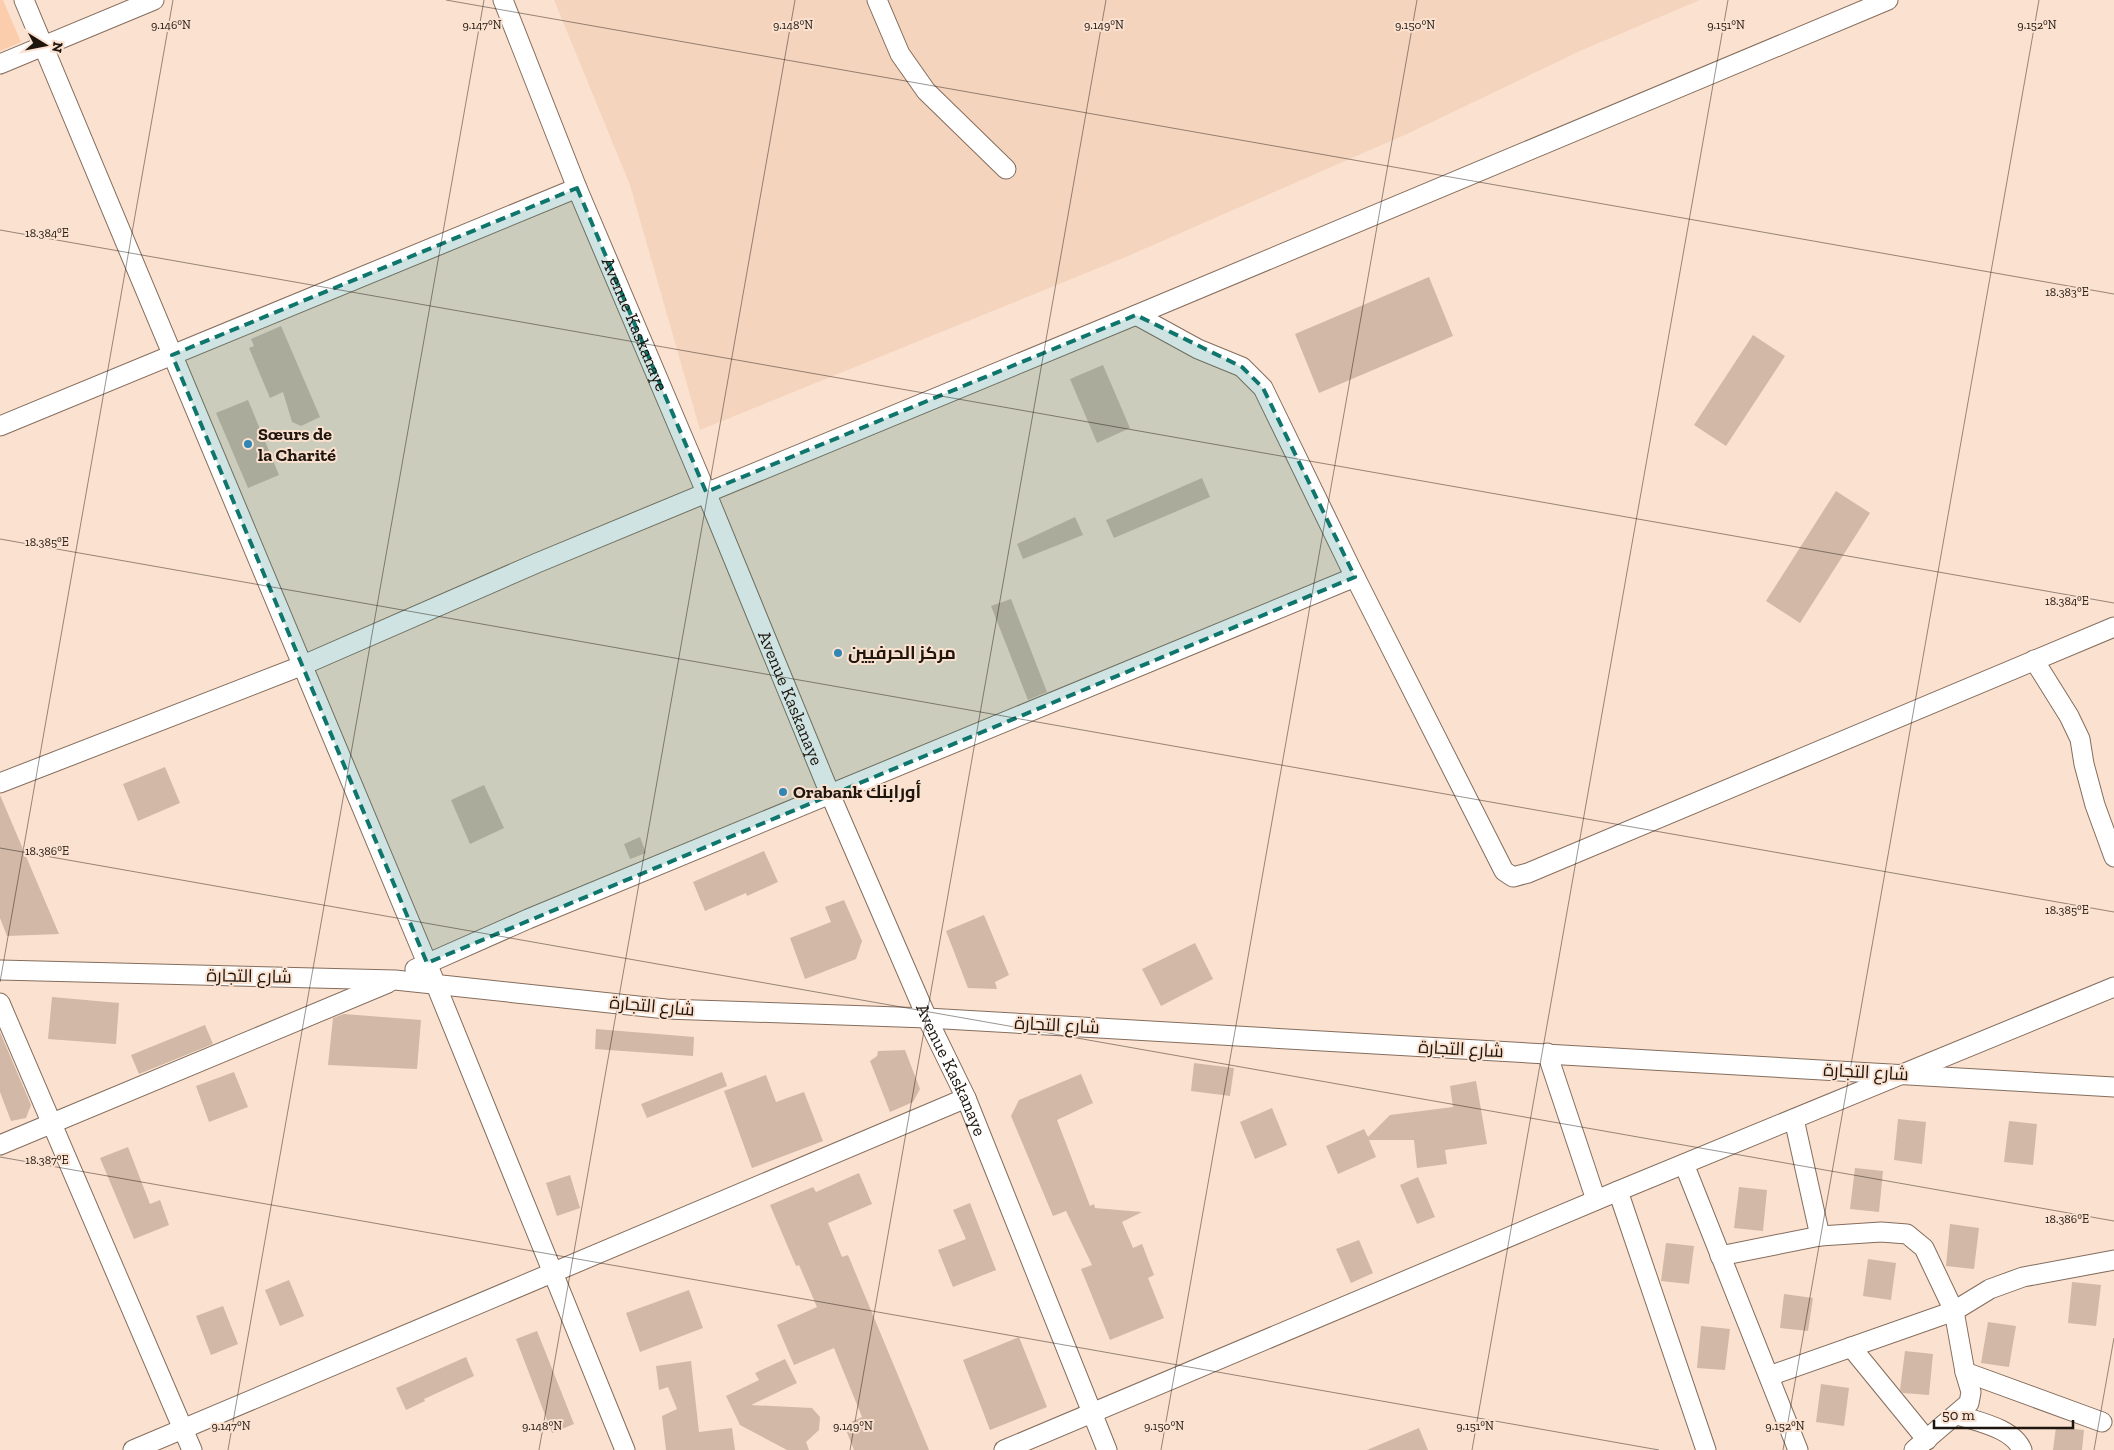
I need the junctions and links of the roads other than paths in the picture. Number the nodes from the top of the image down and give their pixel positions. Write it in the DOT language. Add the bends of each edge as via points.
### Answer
graph roads {
  1 [pos="24,0"];
  2 [pos="154,0"];
  3 [pos="503,0"];
  4 [pos="877,0"];
  5 [pos="1888,0"];
  6 [pos="44,46"];
  7 [pos="0,64"];
  8 [pos="1006,170"];
  9 [pos="577,188"];
  10 [pos="1136,315"];
  11 [pos="172,355"];
  12 [pos="0,426"];
  13 [pos="706,492"];
  14 [pos="1355,577"];
  15 [pos="2114,627"];
  16 [pos="2034,660"];
  17 [pos="301,666"];
  18 [pos="0,784"];
  19 [pos="830,794"];
  20 [pos="2114,857"];
  21 [pos="427,963"];
  22 [pos="0,970"];
  23 [pos="395,980"];
  24 [pos="435,984"];
  25 [pos="2114,987"];
  26 [pos="0,1003"];
  27 [pos="927,1018"];
  28 [pos="1547,1054"];
  29 [pos="1904,1074"];
  30 [pos="2114,1087"];
  31 [pos="966,1098"];
  32 [pos="1794,1119"];
  33 [pos="51,1124"];
  34 [pos="0,1145"];
  35 [pos="1684,1164"];
  36 [pos="1618,1190"];
  37 [pos="1596,1200"];
  38 [pos="1820,1236"];
  39 [pos="1720,1256"];
  40 [pos="2114,1260"];
  41 [pos="552,1274"];
  42 [pos="1954,1311"];
  43 [pos="1851,1347"];
  44 [pos="1965,1372"];
  45 [pos="1769,1376"];
  46 [pos="1092,1414"];
  47 [pos="1958,1415"];
  48 [pos="2102,1422"];
  49 [pos="183,1430"];
  50 [pos="1921,1445"];
  51 [pos="133,1450"];
  52 [pos="192,1450"];
  53 [pos="625,1450"];
  54 [pos="1004,1450"];
  55 [pos="1107,1450"];
  56 [pos="1706,1450"];
  57 [pos="1798,1450"];
  58 [pos="2022,1450"];
  1 -- 6 [label="street"];
  2 -- 6 [label="street"];
  3 -- 9 [label="street, Avenue Kaskanaye"];
  4 -- 8 [label="street" via="900,54 926,91"];
  5 -- 10 [label="street"];
  6 -- 7 [label="street"];
  6 -- 11 [label="street"];
  9 -- 11 [label="street"];
  9 -- 13 [label="street, Avenue Kaskanaye"];
  10 -- 13 [label="street"];
  10 -- 14 [label="street" via="1198,349 1242,367 1264,388"];
  11 -- 12 [label="street"];
  11 -- 17 [label="street"];
  13 -- 17 [label="street"];
  13 -- 19 [label="street, Avenue Kaskanaye"];
  14 -- 16 [label="street" via="1504,871 1513,877"];
  14 -- 19 [label="street"];
  15 -- 16 [label="street"];
  16 -- 20 [label="street" via="2080,739 2095,805"];
  17 -- 18 [label="street"];
  17 -- 21 [label="street"];
  19 -- 21 [label="street"];
  19 -- 27 [label="street, Avenue Kaskanaye"];
  21 -- 23 [label="street"];
  21 -- 24 [label="street"];
  22 -- 23 [label="street, شارع التجارة"];
  23 -- 24 [label="street, شارع التجارة"];
  23 -- 33 [label="street"];
  24 -- 27 [label="street, شارع التجارة" via="666,1008"];
  24 -- 41 [label="street"];
  25 -- 29 [label="street"];
  26 -- 33 [label="street"];
  27 -- 28 [label="street, شارع التجارة"];
  27 -- 31 [label="street, Avenue Kaskanaye"];
  28 -- 29 [label="street, شارع التجارة"];
  28 -- 37 [label="street"];
  29 -- 30 [label="street, شارع التجارة"];
  29 -- 32 [label="street"];
  31 -- 41 [label="street"];
  31 -- 46 [label="street, Avenue Kaskanaye"];
  32 -- 35 [label="street"];
  32 -- 38 [label="street"];
  33 -- 34 [label="street"];
  33 -- 49 [label="street"];
  35 -- 36 [label="street"];
  35 -- 39 [label="street"];
  36 -- 37 [label="street"];
  36 -- 56 [label="street"];
  37 -- 46 [label="street"];
  38 -- 39 [label="street"];
  38 -- 42 [label="street" via="1881,1232 1907,1234 1924,1248"];
  39 -- 45 [label="street"];
  40 -- 42 [label="street" via="2023,1277 1990,1290"];
  41 -- 49 [label="street"];
  41 -- 53 [label="street"];
  42 -- 43 [label="street"];
  42 -- 44 [label="street"];
  43 -- 45 [label="street"];
  43 -- 50 [label="street"];
  44 -- 47 [label="street" via="1971,1392 1969,1403"];
  44 -- 48 [label="street"];
  45 -- 57 [label="street"];
  46 -- 54 [label="street"];
  46 -- 55 [label="street, Avenue Kaskanaye"];
  47 -- 50 [label="street"];
  47 -- 58 [label="street" via="2007,1433 2019,1442"];
  49 -- 51 [label="street"];
  49 -- 52 [label="street"];
}
